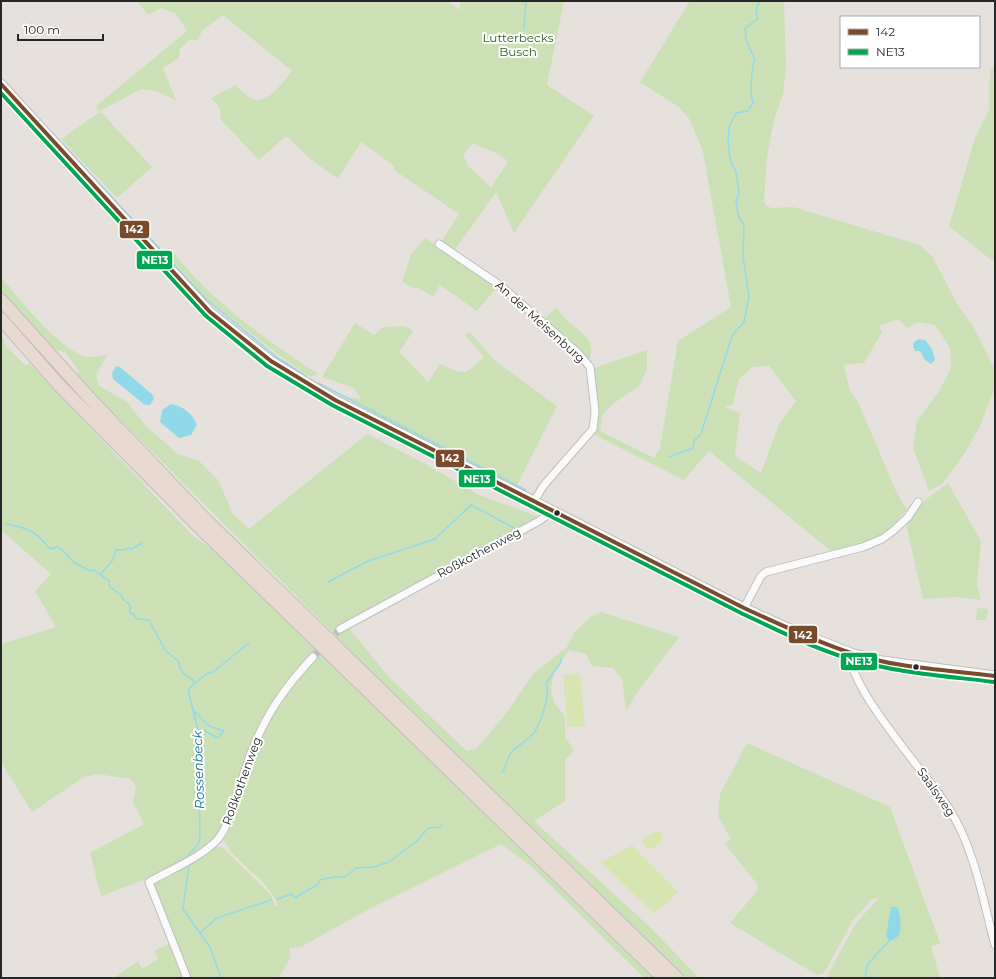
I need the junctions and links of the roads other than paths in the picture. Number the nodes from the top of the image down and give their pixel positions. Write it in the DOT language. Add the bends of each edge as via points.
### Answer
graph roads {
  1 [pos="1,84"];
  2 [pos="439,244"];
  3 [pos="1,300"];
  4 [pos="1,319"];
  5 [pos="534,501"];
  6 [pos="918,502"];
  7 [pos="554,510"];
  8 [pos="744,608"];
  9 [pos="340,629"];
  10 [pos="851,653"];
  11 [pos="313,657"];
  12 [pos="995,676"];
  13 [pos="995,945"];
  14 [pos="187,978"];
  15 [pos="663,978"];
  16 [pos="676,978"];
  1 -- 5 [label="main road" via="210,312 271,361 335,400"];
  2 -- 5 [label="street, An der Meisenburg" via="502,286 578,353 590,367 595,411 593,429 544,485"];
  3 -- 16 [label="highway" via="206,520"];
  4 -- 15 [label="highway" via="58,384 187,515"];
  5 -- 7 [label="main road"];
  6 -- 8 [label="street" via="908,516 882,539 863,547 766,572 761,576"];
  7 -- 8 [label="main road"];
  7 -- 9 [label="street, Roßkothenweg" via="539,521"];
  8 -- 10 [label="main road"];
  10 -- 12 [label="main road" via="915,666"];
  10 -- 13 [label="street, Saalsweg" via="850,659 862,687 894,737 938,792 962,833"];
  11 -- 14 [label="street, Roßkothenweg" via="273,706 251,752 222,835 201,853 149,882"];
}
